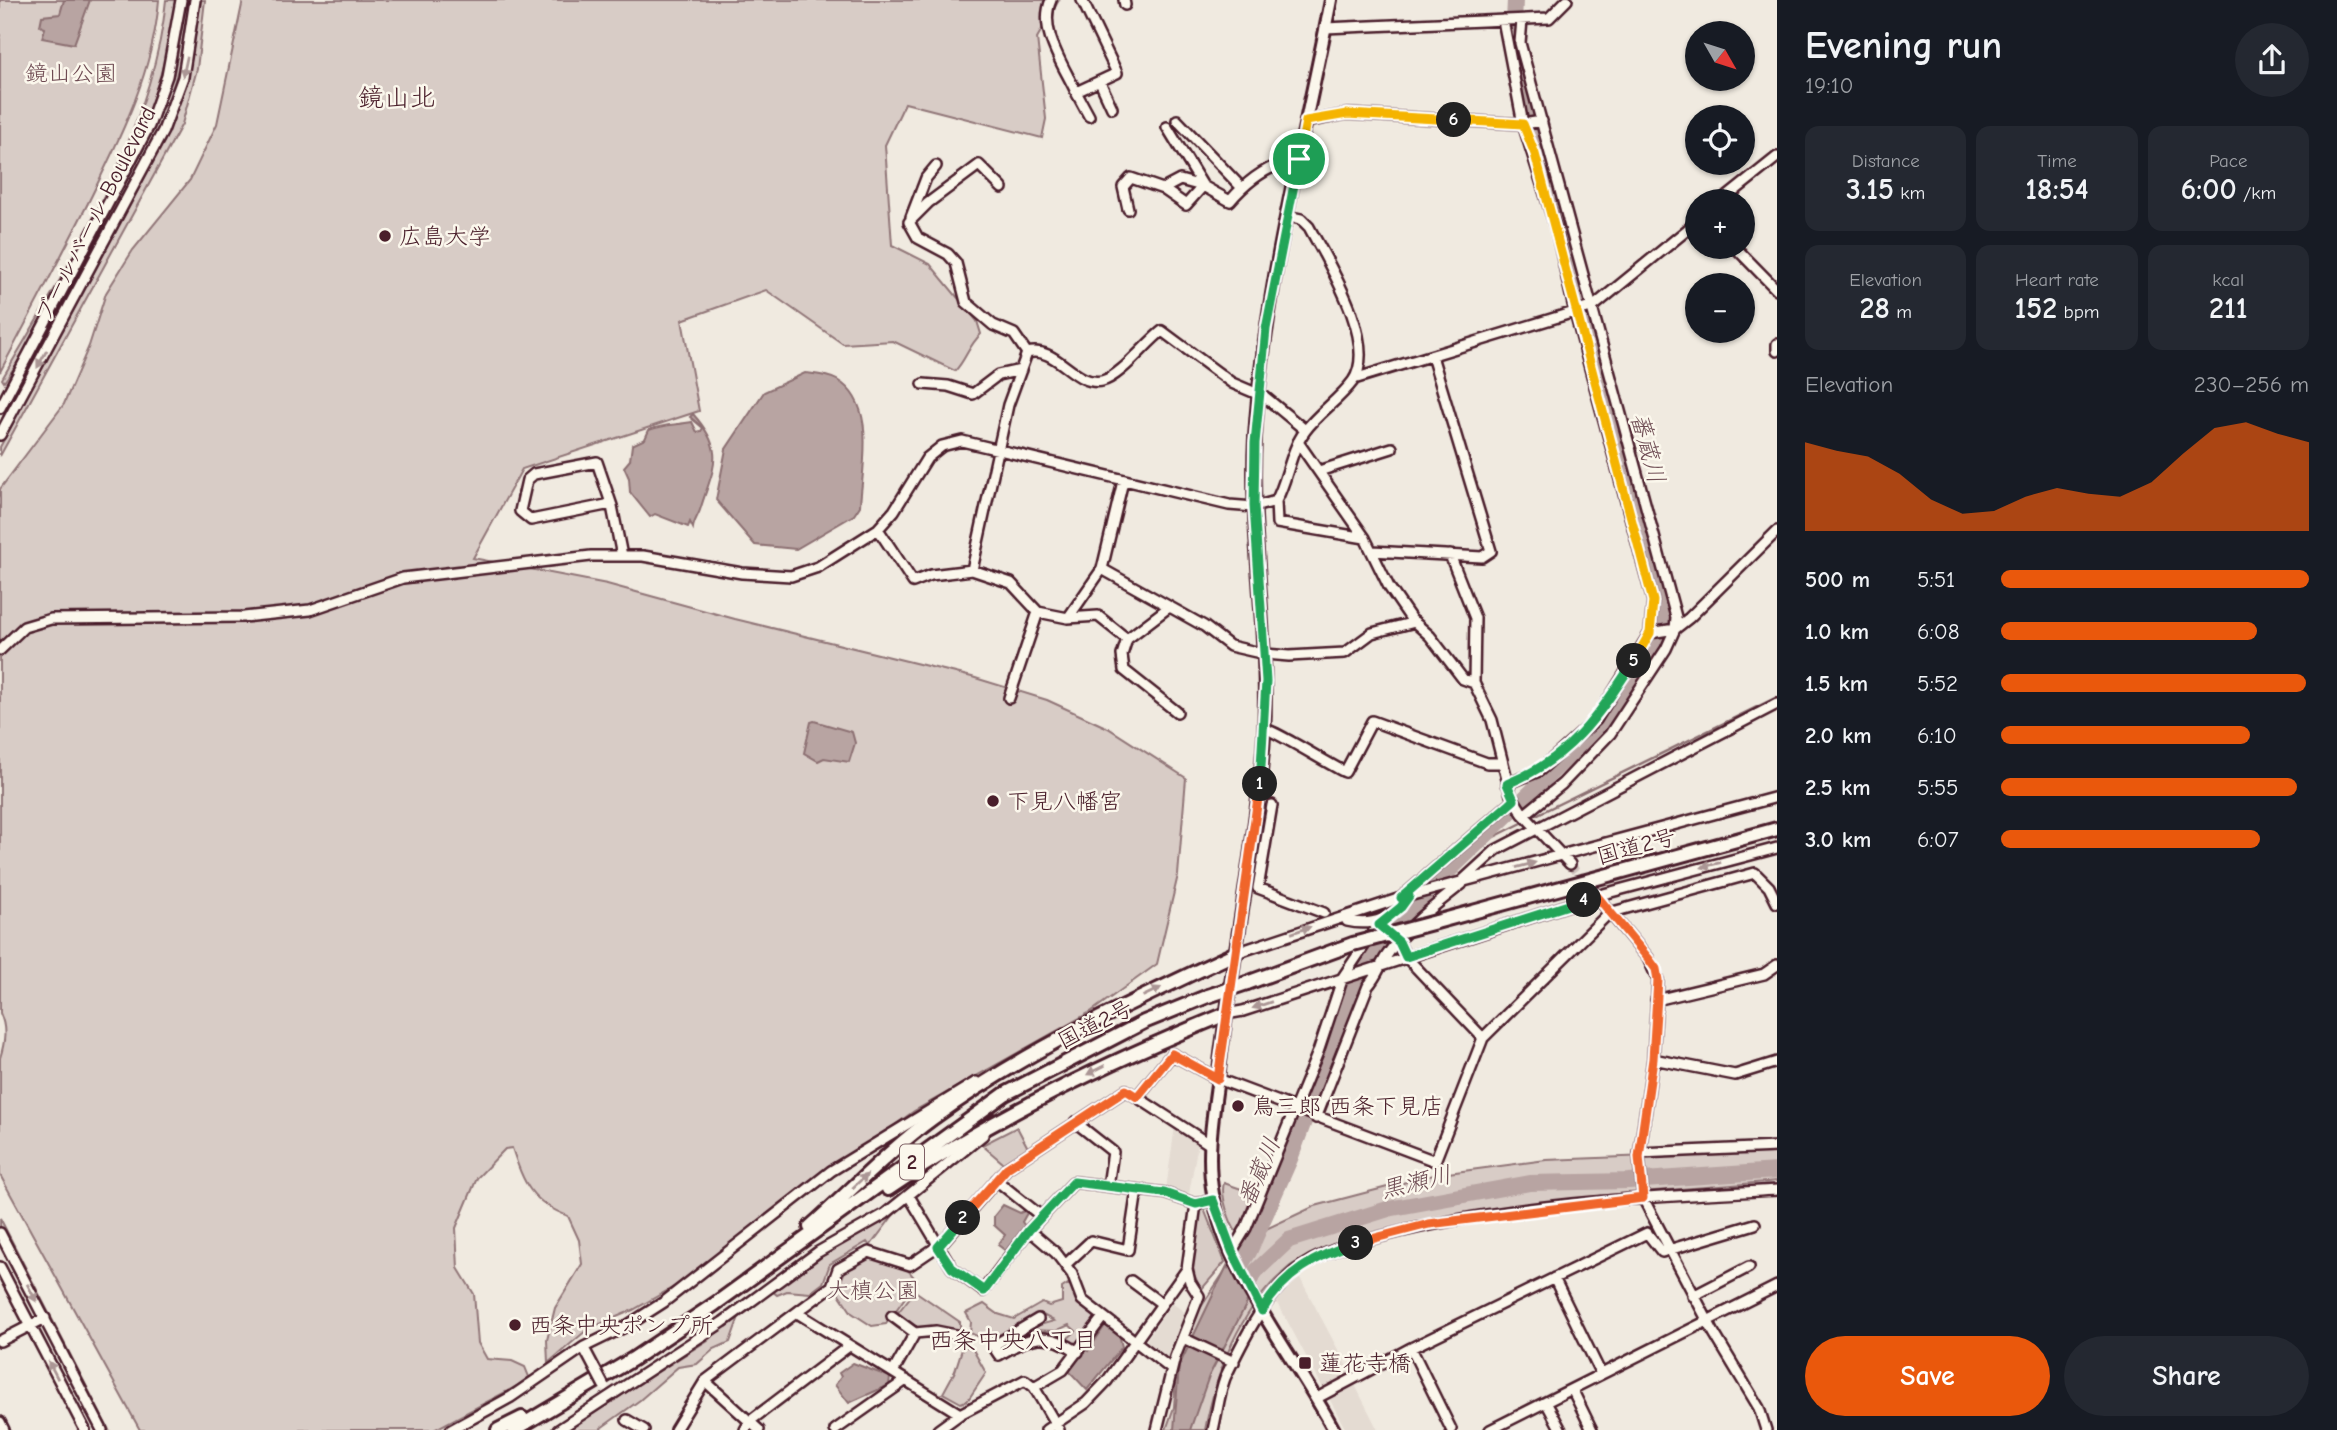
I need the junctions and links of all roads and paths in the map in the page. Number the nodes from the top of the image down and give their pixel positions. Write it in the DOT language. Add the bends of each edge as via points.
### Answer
graph roads {
  1 [pos="181,0"];
  2 [pos="195,0"];
  3 [pos="1051,0"];
  4 [pos="1082,0"];
  5 [pos="1331,0"];
  6 [pos="1567,0"];
  7 [pos="1503,20"];
  8 [pos="1522,20"];
  9 [pos="1325,28"];
  10 [pos="1100,82"];
  11 [pos="1076,92"];
  12 [pos="1112,108"];
  13 [pos="1089,116"];
  14 [pos="1177,120"];
  15 [pos="1306,121"];
  16 [pos="1542,121"];
  17 [pos="1524,124"];
  18 [pos="1167,127"];
  19 [pos="1777,157"];
  20 [pos="1299,159"];
  21 [pos="936,166"];
  22 [pos="1203,186"];
  23 [pos="1002,188"];
  24 [pos="1242,188"];
  25 [pos="1163,189"];
  26 [pos="1737,189"];
  27 [pos="1128,209"];
  28 [pos="1287,216"];
  29 [pos="909,222"];
  30 [pos="1685,232"];
  31 [pos="1747,259"];
  32 [pos="1777,290"];
  33 [pos="1594,306"];
  34 [pos="1576,312"];
  35 [pos="1777,344"];
  36 [pos="1777,351"];
  37 [pos="1027,353"];
  38 [pos="1432,356"];
  39 [pos="1021,370"];
  40 [pos="1354,379"];
  41 [pos="923,384"];
  42 [pos="1258,393"];
  43 [pos="0,408"];
  44 [pos="1305,430"];
  45 [pos="0,435"];
  46 [pos="1298,442"];
  47 [pos="999,447"];
  48 [pos="1392,448"];
  49 [pos="1319,471"];
  50 [pos="1123,481"];
  51 [pos="1276,500"];
  52 [pos="611,504"];
  53 [pos="1254,506"];
  54 [pos="1648,512"];
  55 [pos="1632,516"];
  56 [pos="878,529"];
  57 [pos="1777,531"];
  58 [pos="1366,538"];
  59 [pos="1372,551"];
  60 [pos="1450,555"];
  61 [pos="622,556"];
  62 [pos="1102,569"];
  63 [pos="971,570"];
  64 [pos="1169,607"];
  65 [pos="1038,612"];
  66 [pos="1068,618"];
  67 [pos="1415,622"];
  68 [pos="1674,629"];
  69 [pos="1652,634"];
  70 [pos="1127,639"];
  71 [pos="0,650"];
  72 [pos="1265,653"];
  73 [pos="1474,683"];
  74 [pos="1009,698"];
  75 [pos="1777,704"];
  76 [pos="1177,712"];
  77 [pos="1265,729"];
  78 [pos="1502,763"];
  79 [pos="1507,784"];
  80 [pos="1777,797"];
  81 [pos="1514,801"];
  82 [pos="1272,805"];
  83 [pos="1524,816"];
  84 [pos="1538,828"];
  85 [pos="1777,829"];
  86 [pos="1777,848"];
  87 [pos="1563,854"];
  88 [pos="1258,857"];
  89 [pos="1570,864"];
  90 [pos="1463,882"];
  91 [pos="1589,887"];
  92 [pos="1596,895"];
  93 [pos="1405,897"];
  94 [pos="1777,903"];
  95 [pos="1324,913"];
  96 [pos="1609,913"];
  97 [pos="1347,921"];
  98 [pos="1379,924"];
  99 [pos="1399,942"];
  100 [pos="1237,953"];
  101 [pos="1406,957"];
  102 [pos="1382,965"];
  103 [pos="1777,965"];
  104 [pos="1343,977"];
  105 [pos="1656,1000"];
  106 [pos="1226,1014"];
  107 [pos="1483,1038"];
  108 [pos="1653,1059"];
  109 [pos="1777,1062"];
  110 [pos="1218,1079"];
  111 [pos="986,1084"];
  112 [pos="1137,1097"];
  113 [pos="1031,1103"];
  114 [pos="1295,1109"];
  115 [pos="1316,1118"];
  116 [pos="1075,1122"];
  117 [pos="1209,1144"];
  118 [pos="1777,1147"];
  119 [pos="1639,1155"];
  120 [pos="996,1180"];
  121 [pos="1108,1186"];
  122 [pos="1137,1190"];
  123 [pos="1777,1190"];
  124 [pos="909,1196"];
  125 [pos="1643,1196"];
  126 [pos="1213,1200"];
  127 [pos="1196,1204"];
  128 [pos="1041,1216"];
  129 [pos="1755,1224"];
  130 [pos="1029,1230"];
  131 [pos="0,1233"];
  132 [pos="938,1247"];
  133 [pos="1669,1250"];
  134 [pos="1233,1253"];
  135 [pos="1065,1265"];
  136 [pos="1749,1267"];
  137 [pos="0,1268"];
  138 [pos="1187,1269"];
  139 [pos="754,1276"];
  140 [pos="1554,1278"];
  141 [pos="1131,1281"];
  142 [pos="1777,1286"];
  143 [pos="1693,1296"];
  144 [pos="1162,1304"];
  145 [pos="1262,1311"];
  146 [pos="799,1314"];
  147 [pos="892,1316"];
  148 [pos="1103,1317"];
  149 [pos="45,1318"];
  150 [pos="1038,1319"];
  151 [pos="1707,1321"];
  152 [pos="30,1325"];
  153 [pos="915,1333"];
  154 [pos="956,1335"];
  155 [pos="1184,1339"];
  156 [pos="0,1341"];
  157 [pos="1136,1341"];
  158 [pos="849,1346"];
  159 [pos="1410,1348"];
  160 [pos="585,1349"];
  161 [pos="1078,1352"];
  162 [pos="633,1359"];
  163 [pos="1231,1361"];
  164 [pos="1171,1369"];
  165 [pos="893,1372"];
  166 [pos="1601,1374"];
  167 [pos="906,1380"];
  168 [pos="705,1381"];
  169 [pos="1034,1387"];
  170 [pos="1572,1389"];
  171 [pos="611,1397"];
  172 [pos="1317,1398"];
  173 [pos="1546,1402"];
  174 [pos="960,1414"];
  175 [pos="627,1420"];
  176 [pos="0,1422"];
  177 [pos="748,1426"];
  178 [pos="1057,1427"];
  179 [pos="1451,1429"];
  180 [pos="1495,1429"];
  181 [pos="4,1430"];
  182 [pos="85,1430"];
  183 [pos="102,1430"];
  184 [pos="451,1430"];
  185 [pos="498,1430"];
  186 [pos="514,1430"];
  187 [pos="526,1430"];
  188 [pos="558,1430"];
  189 [pos="643,1430"];
  190 [pos="675,1430"];
  191 [pos="759,1430"];
  192 [pos="835,1430"];
  193 [pos="937,1430"];
  194 [pos="1046,1430"];
  195 [pos="1157,1430"];
  196 [pos="1213,1430"];
  197 [pos="1334,1430"];
  198 [pos="1561,1430"];
  199 [pos="1592,1430"];
  200 [pos="1766,1430"];
  1 -- 43 [label="street" via="167,76 149,126"];
  2 -- 45 [label="street, ブールバール Boulevard, one-way" via="183,77 163,131"];
  3 -- 11 [label="street" via="1045,14 1050,37"];
  4 -- 10 [label="street" via="1117,73"];
  5 -- 9 [label="main road"];
  6 -- 8 [label="street" via="1549,18"];
  7 -- 8 [label="street"];
  7 -- 9 [label="street"];
  7 -- 17 [label="street"];
  8 -- 16 [label="street" via="1520,43"];
  9 -- 15 [label="main road"];
  10 -- 11 [label="street"];
  10 -- 12 [label="street"];
  11 -- 13 [label="street"];
  14 -- 24 [label="street"];
  15 -- 17 [label="street" via="1347,114"];
  15 -- 20 [label="main road"];
  16 -- 17 [label="street"];
  16 -- 33 [label="street"];
  17 -- 34 [label="street"];
  18 -- 22 [label="street"];
  19 -- 26 [label="street"];
  20 -- 24 [label="street" via="1281,162"];
  20 -- 28 [label="main road"];
  21 -- 29 [label="street" via="926,178"];
  22 -- 24 [label="street" via="1230,201"];
  22 -- 25 [label="street" via="1180,180"];
  22 -- 25 [label="street" via="1186,205"];
  23 -- 29 [label="street" via="979,165"];
  25 -- 27 [label="street" via="1131,178 1123,187"];
  28 -- 40 [label="street" via="1301,219 1309,227 1348,299 1359,351"];
  28 -- 42 [label="main road"];
  29 -- 37 [label="street" via="918,238 956,263 966,302 993,325 1014,334"];
  30 -- 33 [label="street"];
  31 -- 32 [label="street"];
  33 -- 34 [label="street"];
  33 -- 54 [label="street"];
  34 -- 38 [label="street"];
  34 -- 55 [label="street"];
  35 -- 36 [label="street"];
  37 -- 39 [label="street"];
  37 -- 42 [label="street" via="1047,354 1091,380 1103,381 1162,331 1232,383"];
  38 -- 40 [label="street"];
  38 -- 60 [label="street" via="1491,551 1486,557"];
  39 -- 41 [label="street" via="998,375 972,394"];
  39 -- 47 [label="street"];
  40 -- 44 [label="street"];
  42 -- 44 [label="street"];
  42 -- 53 [label="main road"];
  44 -- 46 [label="street"];
  46 -- 49 [label="street"];
  46 -- 51 [label="street"];
  47 -- 50 [label="street"];
  47 -- 56 [label="street" via="962,441 934,452"];
  47 -- 63 [label="street"];
  48 -- 49 [label="street"];
  49 -- 58 [label="street"];
  50 -- 53 [label="street" via="1229,505"];
  50 -- 62 [label="street"];
  51 -- 53 [label="street"];
  51 -- 58 [label="street" via="1277,523"];
  52 -- 52 [label="street" via="597,462 534,474 527,480 520,511 531,520"];
  52 -- 61 [label="street"];
  53 -- 72 [label="main road"];
  54 -- 55 [label="street"];
  54 -- 68 [label="street" via="1674,603"];
  55 -- 69 [label="street" via="1653,601"];
  56 -- 61 [label="street" via="818,567 791,576"];
  56 -- 63 [label="street" via="913,582"];
  57 -- 68 [label="street"];
  58 -- 59 [label="street"];
  59 -- 60 [label="street"];
  59 -- 67 [label="street" via="1389,587"];
  60 -- 73 [label="street" via="1476,622"];
  61 -- 71 [label="street" via="433,572 310,610 244,617 51,619 24,627"];
  62 -- 64 [label="street"];
  62 -- 66 [label="street"];
  63 -- 65 [label="street" via="1011,583"];
  64 -- 70 [label="street"];
  64 -- 72 [label="street" via="1230,646"];
  65 -- 66 [label="street"];
  65 -- 74 [label="street"];
  66 -- 70 [label="street" via="1098,616"];
  67 -- 72 [label="street" via="1373,633 1345,653"];
  67 -- 73 [label="street" via="1463,679"];
  68 -- 69 [label="street"];
  68 -- 83 [label="street" via="1666,649 1610,734"];
  69 -- 79 [label="street" via="1596,719 1539,771"];
  70 -- 76 [label="street" via="1124,670"];
  72 -- 77 [label="main road"];
  73 -- 78 [label="street" via="1492,720"];
  75 -- 84 [label="street"];
  77 -- 78 [label="street" via="1345,772 1371,721 1487,763"];
  77 -- 88 [label="main road"];
  78 -- 79 [label="street"];
  79 -- 81 [label="street"];
  80 -- 87 [label="street"];
  81 -- 83 [label="street"];
  81 -- 93 [label="street"];
  82 -- 88 [label="street"];
  83 -- 84 [label="street"];
  84 -- 87 [label="street"];
  84 -- 90 [label="street" via="1496,850"];
  85 -- 139 [label="highway, 国道2号 / 2, bridge" via="1353,944 1144,1022 1005,1094"];
  86 -- 92 [label="street, one-way"];
  87 -- 89 [label="street"];
  90 -- 87 [label="street, one-way"];
  88 -- 95 [label="street" via="1258,888"];
  88 -- 100 [label="main road"];
  90 -- 93 [label="street"];
  90 -- 99 [label="street"];
  91 -- 92 [label="street"];
  92 -- 96 [label="street"];
  92 -- 101 [label="street"];
  93 -- 98 [label="street" via="1401,907"];
  100 -- 93 [label="street, one-way"];
  94 -- 96 [label="street" via="1755,873"];
  96 -- 105 [label="street" via="1656,969"];
  96 -- 107 [label="street"];
  97 -- 98 [label="street"];
  98 -- 99 [label="street"];
  98 -- 104 [label="street"];
  99 -- 101 [label="street"];
  99 -- 102 [label="street"];
  100 -- 106 [label="main road"];
  111 -- 100 [label="highway, one-way" via="1150,992"];
  101 -- 102 [label="street"];
  101 -- 107 [label="street"];
  102 -- 104 [label="street"];
  102 -- 115 [label="street" via="1368,986"];
  103 -- 105 [label="street" via="1763,974"];
  104 -- 106 [label="street, one-way"];
  104 -- 114 [label="street"];
  105 -- 108 [label="street"];
  106 -- 110 [label="main road"];
  106 -- 113 [label="highway, one-way" via="1128,1054"];
  107 -- 115 [label="street" via="1435,1161"];
  108 -- 109 [label="street" via="1735,1075"];
  108 -- 119 [label="street"];
  110 -- 112 [label="street" via="1172,1054"];
  110 -- 114 [label="street"];
  110 -- 117 [label="main road"];
  139 -- 111 [label="highway, one-way" via="888,1155 933,1118"];
  111 -- 160 [label="street" via="980,1080 831,1171 664,1302"];
  112 -- 116 [label="street" via="1126,1090"];
  112 -- 117 [label="street"];
  113 -- 124 [label="street"];
  113 -- 139 [label="highway" via="935,1157"];
  114 -- 115 [label="street"];
  114 -- 134 [label="street"];
  116 -- 120 [label="street"];
  116 -- 121 [label="street" via="1113,1152"];
  117 -- 126 [label="main road"];
  118 -- 119 [label="street"];
  119 -- 125 [label="street"];
  120 -- 128 [label="street"];
  120 -- 132 [label="street"];
  121 -- 122 [label="street"];
  121 -- 128 [label="street" via="1074,1182"];
  122 -- 127 [label="street"];
  122 -- 135 [label="street" via="1128,1250 1091,1241"];
  123 -- 125 [label="street"];
  124 -- 132 [label="street"];
  124 -- 171 [label="street" via="818,1252"];
  125 -- 133 [label="street"];
  125 -- 145 [label="street" via="1429,1224 1354,1243 1296,1271"];
  126 -- 127 [label="street"];
  126 -- 134 [label="main road"];
  127 -- 138 [label="street"];
  128 -- 130 [label="street"];
  129 -- 133 [label="street"];
  130 -- 132 [label="street" via="984,1291 952,1268"];
  130 -- 135 [label="street"];
  131 -- 149 [label="street, one-way"];
  132 -- 146 [label="street" via="910,1265 869,1252 838,1269 832,1286"];
  133 -- 140 [label="street" via="1662,1252 1647,1233"];
  133 -- 143 [label="street"];
  134 -- 145 [label="main road"];
  135 -- 148 [label="street" via="1082,1300"];
  136 -- 143 [label="street"];
  137 -- 152 [label="street"];
  138 -- 144 [label="street"];
  138 -- 155 [label="street" via="1199,1296"];
  139 -- 162 [label="highway, 国道2号 / 2"];
  140 -- 159 [label="street"];
  140 -- 166 [label="street"];
  141 -- 144 [label="street"];
  142 -- 151 [label="street"];
  143 -- 151 [label="street"];
  144 -- 157 [label="street"];
  145 -- 163 [label="street"];
  145 -- 172 [label="main road"];
  146 -- 158 [label="street"];
  146 -- 168 [label="street"];
  147 -- 153 [label="street"];
  148 -- 157 [label="street"];
  148 -- 161 [label="street"];
  149 -- 152 [label="street"];
  149 -- 183 [label="street"];
  150 -- 161 [label="street" via="993,1346 999,1355 1016,1345 1057,1337"];
  151 -- 166 [label="street"];
  151 -- 200 [label="street" via="1759,1408"];
  152 -- 156 [label="street"];
  182 -- 152 [label="street, one-way"];
  153 -- 154 [label="street"];
  153 -- 165 [label="street"];
  155 -- 163 [label="street"];
  155 -- 164 [label="street"];
  157 -- 164 [label="street"];
  157 -- 178 [label="street" via="1095,1395"];
  158 -- 165 [label="street"];
  158 -- 177 [label="street"];
  159 -- 172 [label="street"];
  159 -- 179 [label="street"];
  160 -- 171 [label="street, bridge"];
  160 -- 184 [label="street"];
  161 -- 169 [label="street" via="1063,1370"];
  162 -- 185 [label="highway"];
  162 -- 186 [label="highway, 国道2号 / 2"];
  162 -- 187 [label="highway"];
  163 -- 196 [label="street"];
  164 -- 195 [label="street"];
  165 -- 167 [label="street"];
  166 -- 170 [label="street"];
  167 -- 174 [label="street"];
  167 -- 192 [label="street"];
  168 -- 177 [label="street"];
  168 -- 190 [label="street"];
  169 -- 174 [label="street" via="1025,1380"];
  169 -- 178 [label="street"];
  170 -- 173 [label="street"];
  170 -- 199 [label="street"];
  171 -- 188 [label="street"];
  172 -- 197 [label="main road"];
  173 -- 180 [label="street"];
  173 -- 198 [label="street"];
  174 -- 193 [label="street"];
  175 -- 189 [label="street"];
  176 -- 181 [label="street"];
  177 -- 191 [label="street"];
  178 -- 194 [label="street"];
}
